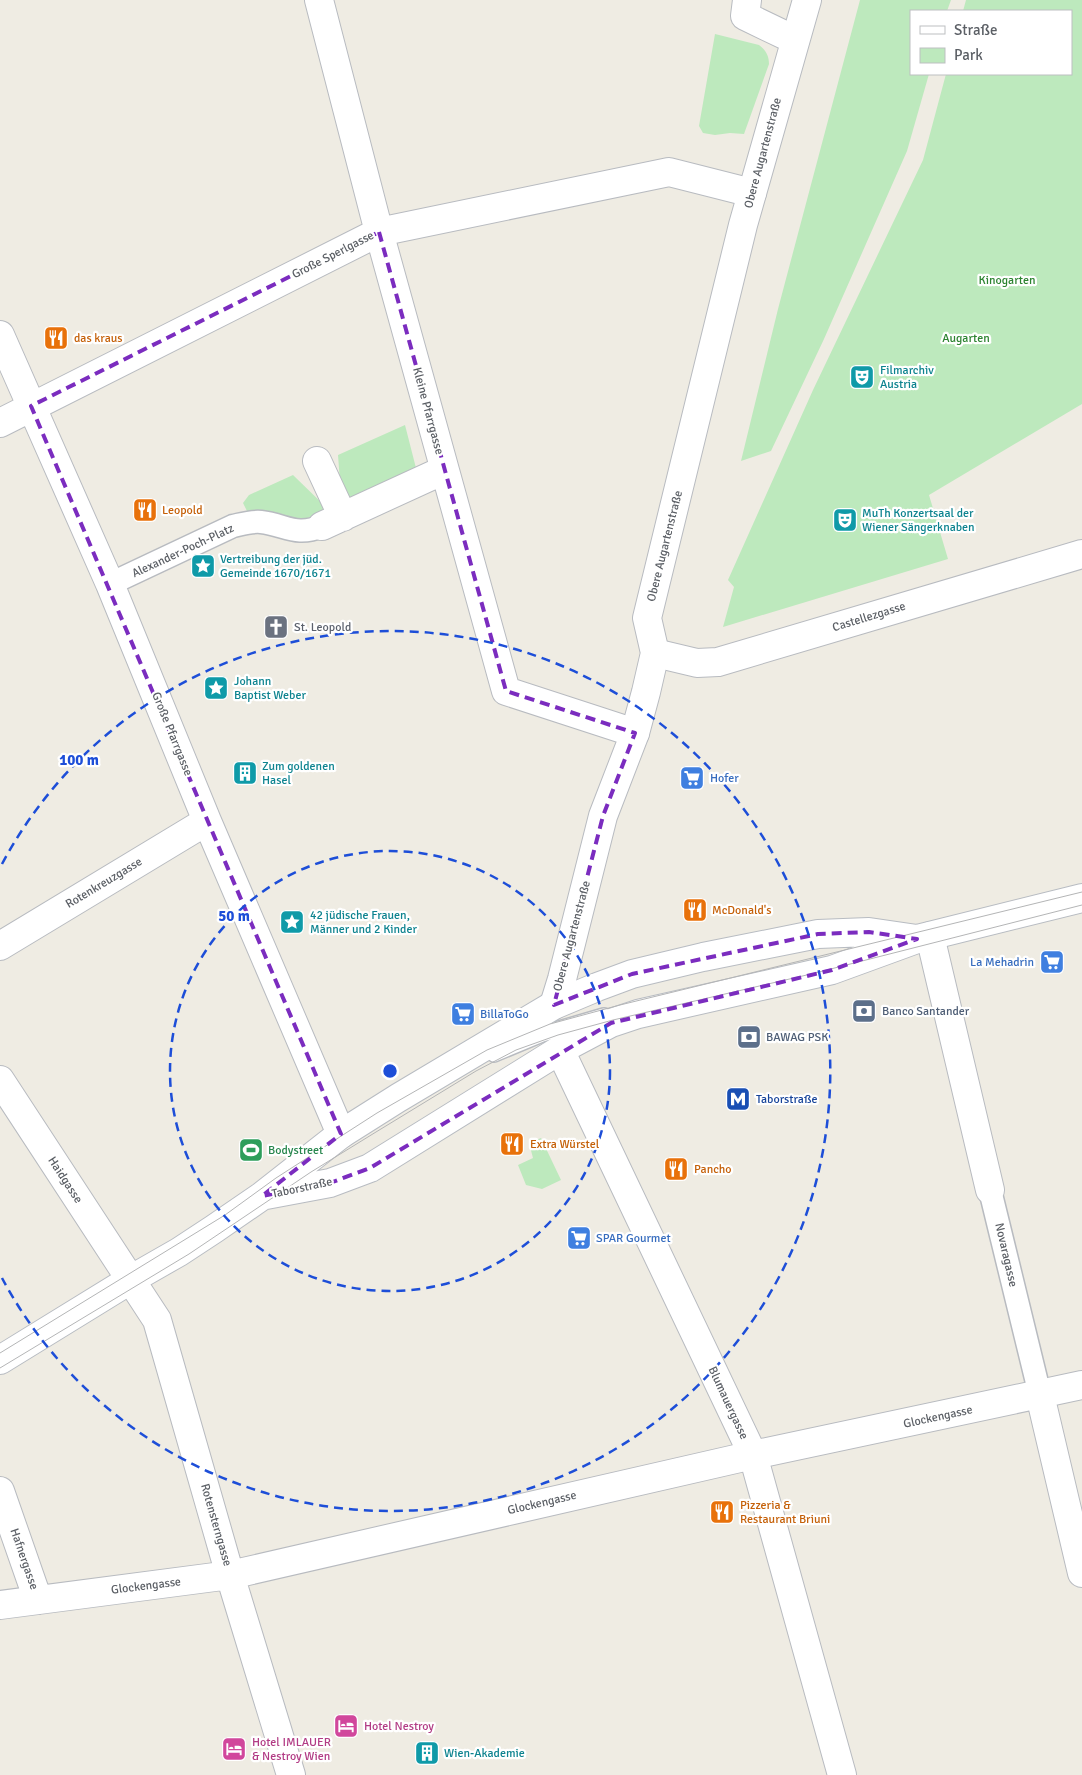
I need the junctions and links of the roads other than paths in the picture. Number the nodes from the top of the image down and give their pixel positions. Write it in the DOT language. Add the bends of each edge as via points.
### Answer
graph roads {
  1 [pos="319,0"];
  2 [pos="747,0"];
  3 [pos="807,0"];
  4 [pos="795,40"];
  5 [pos="752,193"];
  6 [pos="380,232"];
  7 [pos="0,335"];
  8 [pos="32,406"];
  9 [pos="0,422"];
  10 [pos="317,461"];
  11 [pos="444,470"];
  12 [pos="332,522"];
  13 [pos="1082,554"];
  14 [pos="110,584"];
  15 [pos="654,654"];
  16 [pos="635,733"];
  17 [pos="207,820"];
  18 [pos="1082,898"];
  19 [pos="924,938"];
  20 [pos="0,946"];
  21 [pos="557,1028"];
  22 [pos="0,1080"];
  23 [pos="341,1134"];
  24 [pos="990,1190"];
  25 [pos="262,1196"];
  26 [pos="130,1280"];
  27 [pos="0,1360"];
  28 [pos="1082,1385"];
  29 [pos="1040,1395"];
  30 [pos="753,1455"];
  31 [pos="0,1491"];
  32 [pos="1082,1573"];
  33 [pos="230,1574"];
  34 [pos="38,1600"];
  35 [pos="0,1605"];
  36 [pos="291,1775"];
  37 [pos="842,1775"];
  1 -- 6 [label="street, Kleine Pfarrgasse"];
  2 -- 4 [label="street" via="745,16"];
  3 -- 4 [label="street, Obere Augartenstraße"];
  4 -- 5 [label="street, Obere Augartenstraße"];
  5 -- 6 [label="street, Große Sperlgasse" via="669,172"];
  5 -- 15 [label="street, Obere Augartenstraße" via="647,618"];
  6 -- 8 [label="street, Große Sperlgasse"];
  6 -- 11 [label="street, Kleine Pfarrgasse"];
  7 -- 8 [label="street, Große Pfarrgasse"];
  8 -- 9 [label="street, Große Sperlgasse"];
  8 -- 14 [label="street, Große Pfarrgasse"];
  10 -- 12 [label="street"];
  11 -- 12 [label="street, Alexander-Poch-Platz"];
  11 -- 16 [label="street, Kleine Pfarrgasse" via="506,691"];
  12 -- 14 [label="street, Alexander-Poch-Platz" via="301,532 261,522 233,526"];
  13 -- 15 [label="street, Castellezgasse" via="718,662 697,663"];
  14 -- 17 [label="street, Große Pfarrgasse"];
  15 -- 16 [label="street, Obere Augartenstraße"];
  16 -- 21 [label="street, Obere Augartenstraße" via="603,816 566,962"];
  17 -- 20 [label="street, Rotenkreuzgasse"];
  17 -- 23 [label="street, Große Pfarrgasse"];
  18 -- 19 [label="street, Taborstraße"];
  19 -- 21 [label="street, Taborstraße" via="832,970 611,1023"];
  19 -- 21 [label="street, Taborstraße" via="869,932 818,934 632,974 597,986"];
  19 -- 24 [label="street, Novaragasse"];
  21 -- 23 [label="street, Taborstraße"];
  21 -- 25 [label="street, Taborstraße" via="370,1168 330,1183"];
  21 -- 30 [label="street, Blumauergasse"];
  22 -- 26 [label="street, Haidgasse"];
  23 -- 25 [label="street, Taborstraße"];
  24 -- 29 [label="street, Novaragasse"];
  25 -- 26 [label="street, Taborstraße" via="179,1252"];
  26 -- 27 [label="street, Taborstraße"];
  26 -- 33 [label="street, Rotensterngasse" via="157,1320"];
  28 -- 29 [label="street, Glockengasse"];
  29 -- 30 [label="street, Glockengasse"];
  29 -- 32 [label="street, Novaragasse"];
  30 -- 33 [label="street, Glockengasse"];
  30 -- 37 [label="street, Blumauergasse"];
  31 -- 34 [label="street, Hafnergasse"];
  33 -- 34 [label="street, Glockengasse"];
  33 -- 36 [label="street, Rotensterngasse"];
  34 -- 35 [label="street, Glockengasse"];
}
